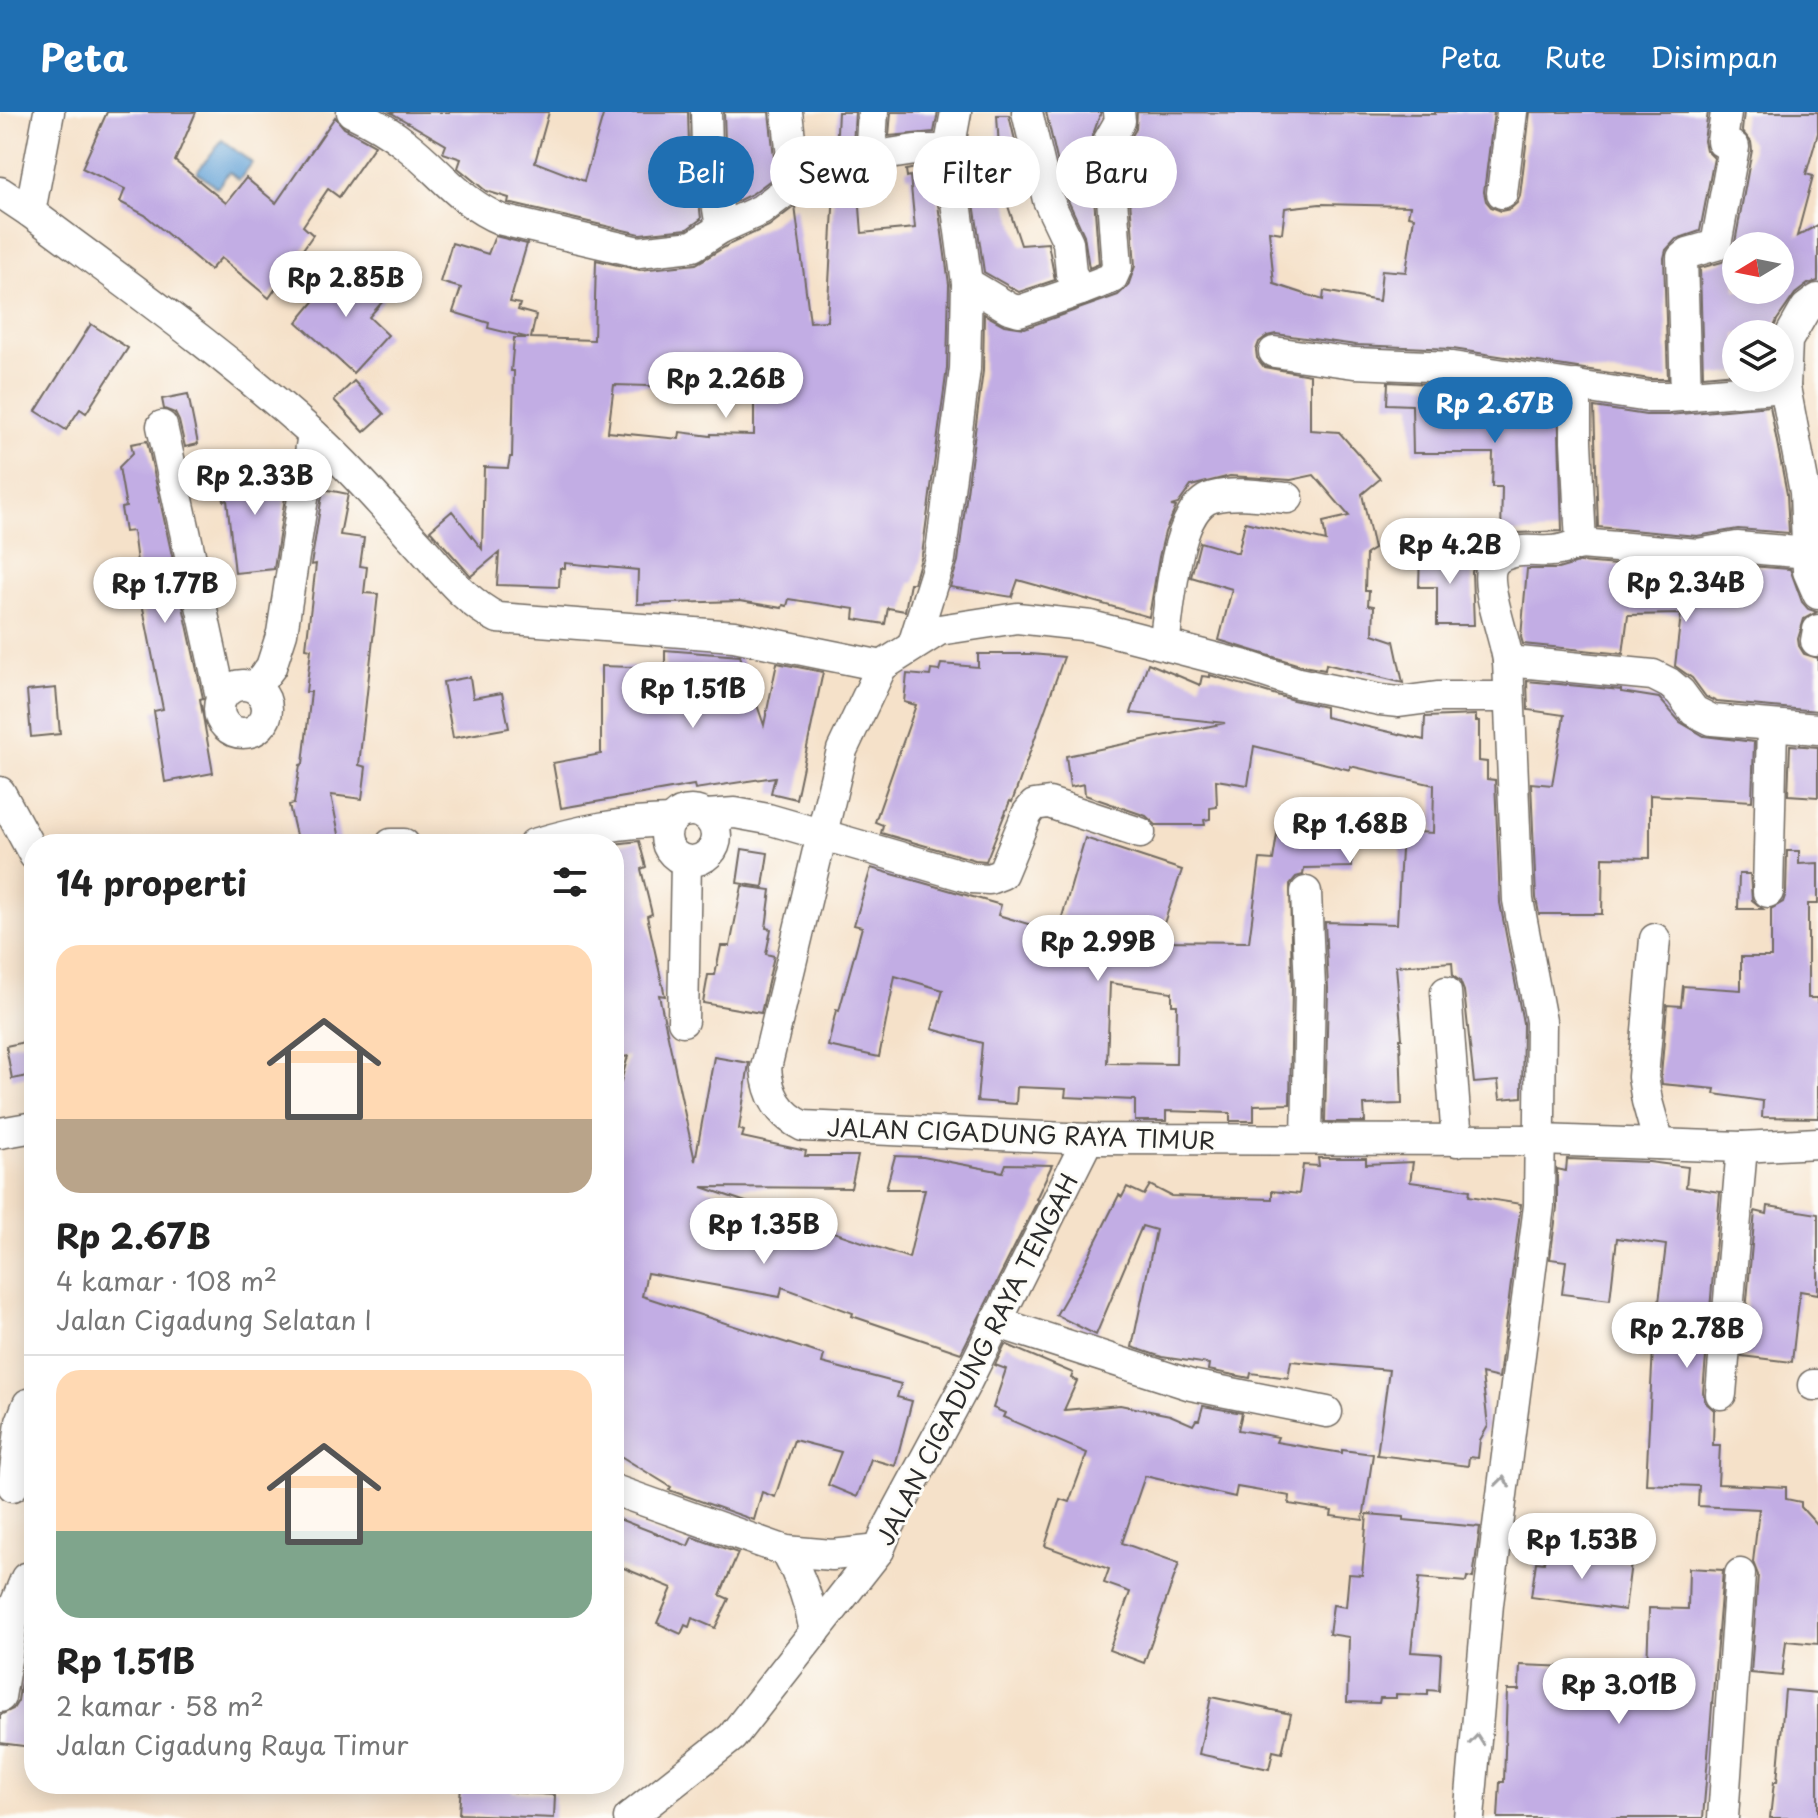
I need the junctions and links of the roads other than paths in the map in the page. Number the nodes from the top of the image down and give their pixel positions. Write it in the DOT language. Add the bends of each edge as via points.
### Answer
graph roads {
  1 [pos="49,112"];
  2 [pos="352,112"];
  3 [pos="706,112"];
  4 [pos="787,112"];
  5 [pos="873,112"];
  6 [pos="956,112"];
  7 [pos="1027,112"];
  8 [pos="1119,112"];
  9 [pos="1512,112"];
  10 [pos="1726,112"];
  11 [pos="790,136"];
  12 [pos="871,136"];
  13 [pos="952,136"];
  14 [pos="0,192"];
  15 [pos="1502,193"];
  16 [pos="770,203"];
  17 [pos="958,208"];
  18 [pos="30,212"];
  19 [pos="721,228"];
  20 [pos="967,283"];
  21 [pos="1081,290"];
  22 [pos="1818,299"];
  23 [pos="1794,329"];
  24 [pos="1274,352"];
  25 [pos="1576,385"];
  26 [pos="1730,392"];
  27 [pos="1786,392"];
  28 [pos="1686,396"];
  29 [pos="162,426"];
  30 [pos="313,434"];
  31 [pos="1288,498"];
  32 [pos="1581,544"];
  33 [pos="1809,553"];
  34 [pos="1818,594"];
  35 [pos="1164,644"];
  36 [pos="913,645"];
  37 [pos="1508,661"];
  38 [pos="882,666"];
  39 [pos="255,688"];
  40 [pos="221,697"];
  41 [pos="1509,697"];
  42 [pos="1772,726"];
  43 [pos="1818,729"];
  44 [pos="0,792"];
  45 [pos="706,815"];
  46 [pos="671,821"];
  47 [pos="1140,833"];
  48 [pos="569,834"];
  49 [pos="823,835"];
  50 [pos="24,836"];
  51 [pos="686,861"];
  52 [pos="1306,892"];
  53 [pos="1768,892"];
  54 [pos="1655,939"];
  55 [pos="1446,992"];
  56 [pos="683,1021"];
  57 [pos="24,1129"];
  58 [pos="0,1133"];
  59 [pos="1088,1139"];
  60 [pos="1307,1139"];
  61 [pos="1540,1140"];
  62 [pos="1457,1141"];
  63 [pos="1818,1143"];
  64 [pos="1659,1144"];
  65 [pos="1742,1147"];
  66 [pos="995,1322"];
  67 [pos="1721,1394"];
  68 [pos="1327,1412"];
  69 [pos="24,1414"];
  70 [pos="13,1486"];
  71 [pos="624,1494"];
  72 [pos="879,1550"];
  73 [pos="786,1551"];
  74 [pos="1740,1574"];
  75 [pos="24,1583"];
  76 [pos="815,1632"];
  77 [pos="0,1695"];
  78 [pos="629,1818"];
  79 [pos="1469,1818"];
  80 [pos="1723,1818"];
  1 -- 18 [label="street"];
  2 -- 19 [label="street" via="407,145 461,197 502,220 639,252 693,246"];
  3 -- 19 [label="street" via="708,178"];
  4 -- 11 [label="street"];
  5 -- 12 [label="street"];
  6 -- 13 [label="street"];
  7 -- 21 [label="street" via="1048,200 1068,242 1071,273"];
  8 -- 21 [label="street" via="1120,121 1108,142 1117,267 1112,278"];
  9 -- 15 [label="street"];
  10 -- 28 [label="street" via="1722,142 1734,147 1716,245 1682,258"];
  14 -- 18 [label="street"];
  16 -- 19 [label="street"];
  17 -- 20 [label="street"];
  18 -- 30 [label="street" via="215,350"];
  20 -- 21 [label="street" via="1019,311"];
  20 -- 36 [label="street" via="965,369 940,559"];
  22 -- 23 [label="street"];
  24 -- 25 [label="street" via="1354,363 1452,367"];
  25 -- 28 [label="street" via="1649,397"];
  25 -- 32 [label="street"];
  26 -- 28 [label="street"];
  27 -- 33 [label="street" via="1805,492"];
  29 -- 40 [label="street"];
  30 -- 38 [label="street" via="461,592 498,618 734,636"];
  30 -- 39 [label="street" via="282,633 271,667"];
  31 -- 35 [label="street" via="1231,495 1197,505 1181,535"];
  32 -- 33 [label="street" via="1698,554 1737,547"];
  32 -- 37 [label="street" via="1510,553 1492,565 1494,606"];
  33 -- 34 [label="street" via="1808,571"];
  35 -- 36 [label="street" via="1091,626 1017,618 939,630"];
  35 -- 41 [label="street" via="1298,683 1380,700"];
  36 -- 38 [label="street"];
  37 -- 41 [label="street"];
  37 -- 42 [label="street" via="1653,675 1712,720"];
  38 -- 49 [label="street, JALAN CIGADUNG RAYA TIMUR" via="842,750"];
  39 -- 40 [label="street" via="236,685"];
  39 -- 40 [label="street" via="267,710 265,720 250,732 224,724"];
  41 -- 61 [label="street" via="1518,900 1541,1021"];
  42 -- 43 [label="street"];
  42 -- 53 [label="street"];
  44 -- 50 [label="street"];
  45 -- 46 [label="street" via="687,811"];
  45 -- 49 [label="street" via="746,815"];
  45 -- 51 [label="street" via="716,842 705,858"];
  46 -- 48 [label="street"];
  46 -- 51 [label="street" via="666,840"];
  47 -- 49 [label="street" via="1049,803 1034,805 1002,874 989,879"];
  49 -- 59 [label="street, JALAN CIGADUNG RAYA TIMUR" via="766,1068 771,1095 782,1112 803,1126"];
  51 -- 56 [label="street"];
  52 -- 60 [label="street"];
  54 -- 64 [label="street" via="1643,1077"];
  55 -- 62 [label="street"];
  57 -- 58 [label="street"];
  59 -- 60 [label="street, JALAN CIGADUNG RAYA TIMUR"];
  59 -- 66 [label="street, JALAN CIGADUNG RAYA TENGAH"];
  60 -- 62 [label="street, JALAN CIGADUNG RAYA TIMUR"];
  61 -- 62 [label="street, JALAN CIGADUNG RAYA TIMUR"];
  61 -- 64 [label="street, JALAN CIGADUNG RAYA TIMUR"];
  79 -- 61 [label="street, one-way" via="1488,1604 1539,1206"];
  63 -- 65 [label="street, JALAN CIGADUNG RAYA TIMUR"];
  64 -- 65 [label="street, JALAN CIGADUNG RAYA TIMUR"];
  65 -- 67 [label="street"];
  66 -- 68 [label="street" via="1191,1385"];
  66 -- 72 [label="street, JALAN CIGADUNG RAYA TENGAH"];
  69 -- 70 [label="street"];
  71 -- 73 [label="street"];
  72 -- 73 [label="street" via="832,1555"];
  72 -- 76 [label="street, JALAN CIGADUNG RAYA TENGAH"];
  73 -- 76 [label="street" via="810,1603"];
  74 -- 80 [label="street"];
  75 -- 77 [label="street" via="15,1605"];
  76 -- 78 [label="street, JALAN CIGADUNG RAYA TENGAH" via="732,1737"];
}
